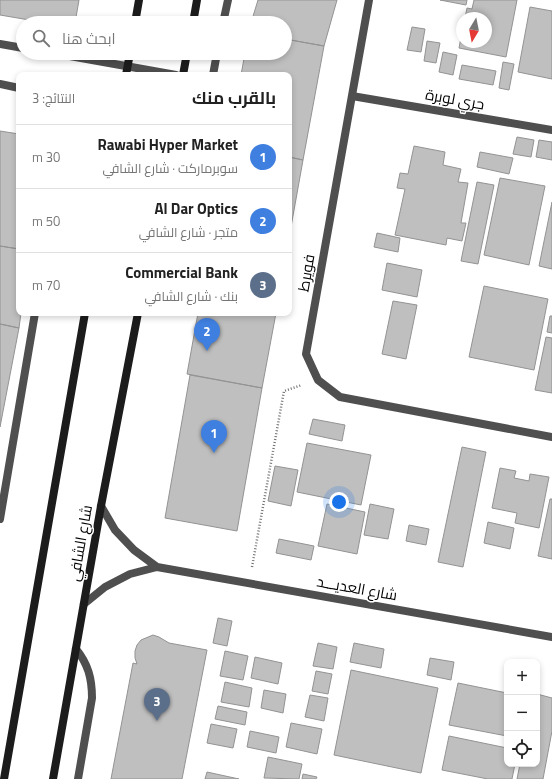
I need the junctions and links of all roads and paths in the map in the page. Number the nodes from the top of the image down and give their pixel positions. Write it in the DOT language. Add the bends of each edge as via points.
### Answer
graph roads {
  1 [pos="139,0"];
  2 [pos="197,0"];
  3 [pos="228,0"];
  4 [pos="369,0"];
  5 [pos="136,16"];
  6 [pos="194,16"];
  7 [pos="225,16"];
  8 [pos="0,44"];
  9 [pos="16,47"];
  10 [pos="92,60"];
  11 [pos="128,60"];
  12 [pos="186,60"];
  13 [pos="216,60"];
  14 [pos="127,66"];
  15 [pos="126,72"];
  16 [pos="160,72"];
  17 [pos="184,72"];
  18 [pos="214,72"];
  19 [pos="0,84"];
  20 [pos="16,87"];
  21 [pos="352,96"];
  22 [pos="552,130"];
  23 [pos="34,316"];
  24 [pos="84,316"];
  25 [pos="137,316"];
  26 [pos="318,380"];
  27 [pos="552,436"];
  28 [pos="101,506"];
  29 [pos="0,519"];
  30 [pos="157,567"];
  31 [pos="249,583"];
  32 [pos="84,604"];
  33 [pos="552,637"];
  34 [pos="76,649"];
  35 [pos="4,779"];
  36 [pos="53,779"];
  37 [pos="78,779"];
  1 -- 5 [label="main road"];
  2 -- 6 [label="main road"];
  3 -- 7 [label="street"];
  4 -- 21 [label="street, فويرط"];
  8 -- 9 [label="street"];
  10 -- 14 [label="street"];
  11 -- 14 [label="main road"];
  12 -- 17 [label="main road"];
  13 -- 18 [label="street"];
  14 -- 15 [label="main road"];
  14 -- 16 [label="street"];
  19 -- 20 [label="street"];
  21 -- 22 [label="street, جري لوبرة"];
  21 -- 26 [label="street, فويرط" via="306,354"];
  23 -- 29 [label="street"];
  24 -- 35 [label="main road"];
  25 -- 28 [label="main road, شارع الشافي"];
  26 -- 27 [label="street, فويرط" via="340,398"];
  26 -- 31 [label="path" via="284,391"];
  28 -- 30 [label="street, شارع العديـــد" via="115,530 134,550"];
  28 -- 32 [label="main road, شارع الشافي"];
  30 -- 31 [label="street, شارع العديـــد"];
  30 -- 32 [label="street, شارع العديـــد" via="130,574 105,587"];
  31 -- 33 [label="street, شارع العديـــد"];
  32 -- 34 [label="main road, شارع الشافي"];
  34 -- 36 [label="main road, شارع الشافي"];
  34 -- 37 [label="street" via="84,659 92,685"];
}
